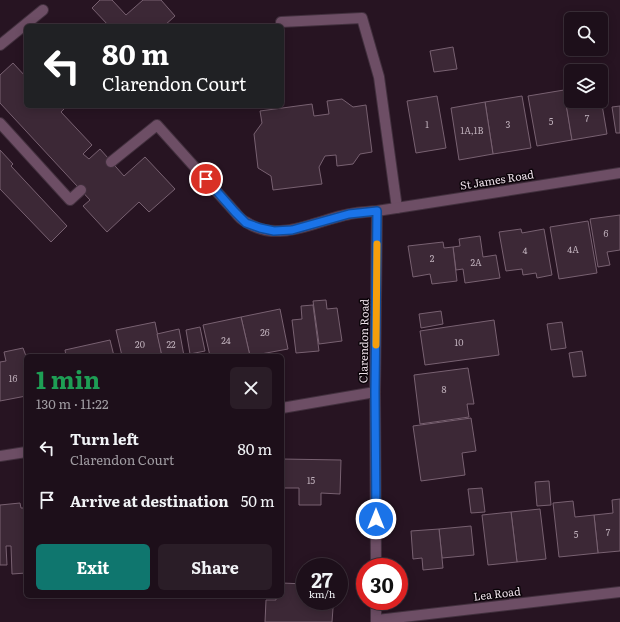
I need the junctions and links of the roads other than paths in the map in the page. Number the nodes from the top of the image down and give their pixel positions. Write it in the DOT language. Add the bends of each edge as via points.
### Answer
graph roads {
  1 [pos="43,10"];
  2 [pos="281,22"];
  3 [pos="26,24"];
  4 [pos="24,25"];
  5 [pos="0,45"];
  6 [pos="0,123"];
  7 [pos="111,162"];
  8 [pos="620,173"];
  9 [pos="81,190"];
  10 [pos="397,208"];
  11 [pos="377,211"];
  12 [pos="375,392"];
  13 [pos="284,408"];
  14 [pos="24,452"];
  15 [pos="0,456"];
  16 [pos="376,558"];
  17 [pos="620,592"];
  18 [pos="376,610"];
  19 [pos="376,621"];
  1 -- 3 [label="street"];
  2 -- 10 [label="street" via="362,18 379,78"];
  4 -- 5 [label="street"];
  6 -- 9 [label="street" via="70,200"];
  7 -- 11 [label="street, St James Road" via="157,125 246,223 274,231 292,230 349,214"];
  8 -- 10 [label="street, St James Road"];
  10 -- 11 [label="street, St James Road"];
  11 -- 12 [label="street, Clarendon Road"];
  12 -- 13 [label="street"];
  12 -- 16 [label="street, Clarendon Road"];
  14 -- 15 [label="street"];
  17 -- 19 [label="street, Lea Road"];
  18 -- 19 [label="street"];
}
